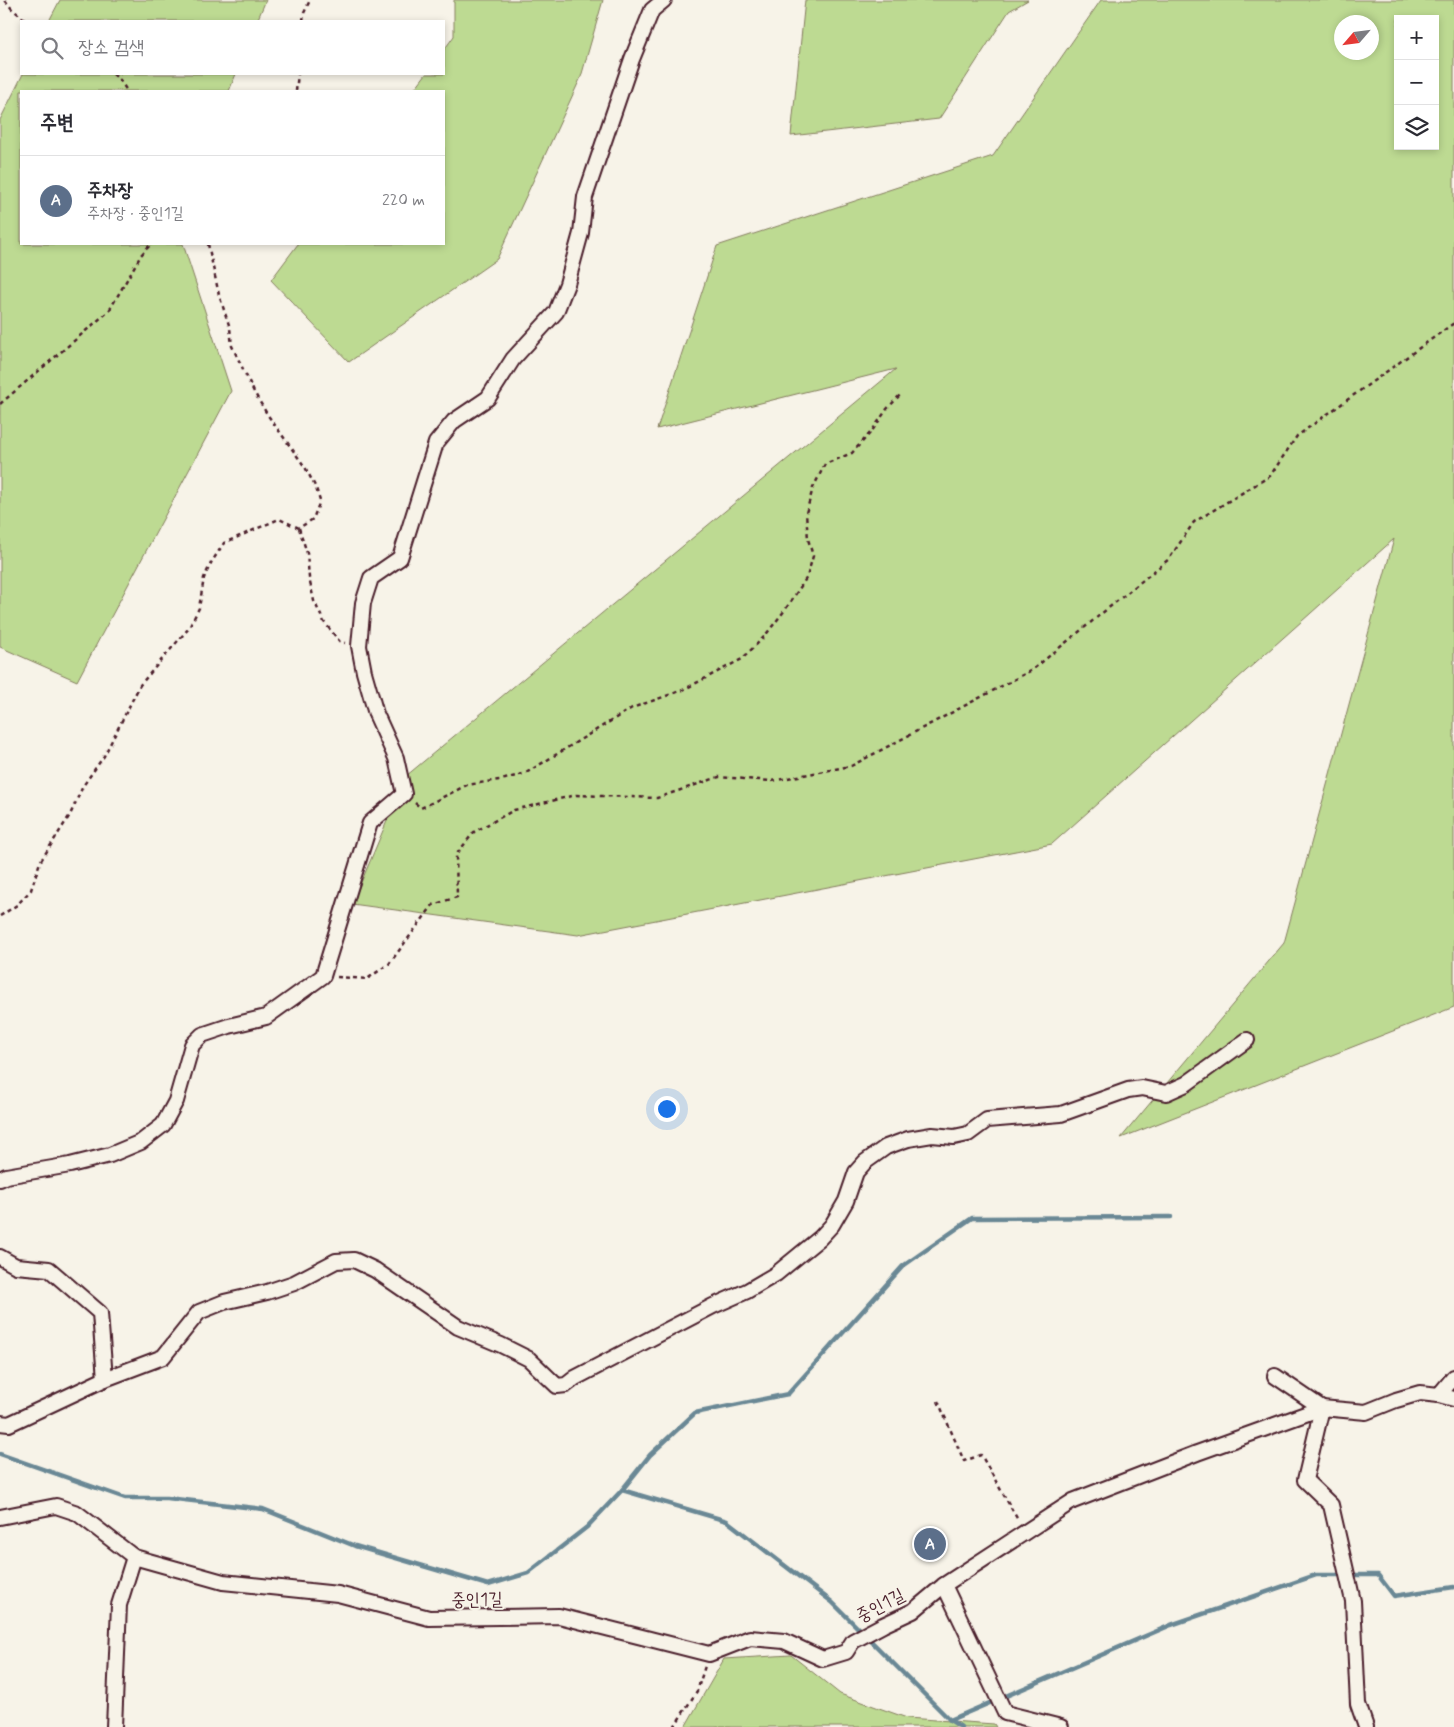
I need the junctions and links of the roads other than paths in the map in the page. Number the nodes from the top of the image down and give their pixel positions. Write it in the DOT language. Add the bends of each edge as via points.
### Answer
graph roads {
  1 [pos="664,0"];
  2 [pos="1247,1040"];
  3 [pos="0,1179"];
  4 [pos="0,1257"];
  5 [pos="1275,1376"];
  6 [pos="1454,1377"];
  7 [pos="105,1379"];
  8 [pos="1439,1395"];
  9 [pos="1454,1399"];
  10 [pos="1322,1408"];
  11 [pos="0,1423"];
  12 [pos="0,1517"];
  13 [pos="134,1557"];
  14 [pos="944,1585"];
  15 [pos="114,1727"];
  16 [pos="1061,1727"];
  17 [pos="1366,1727"];
  1 -- 3 [label="street" via="652,10 632,59 584,197 581,233 556,312 513,359 488,398 454,421 436,443 400,558 371,578 363,603 359,646 376,714 396,758 404,794 370,823 323,976 266,1017 202,1035 192,1045 176,1101 163,1125 141,1142 110,1155"];
  2 -- 7 [label="street" via="1186,1084 1166,1093 1142,1088 1128,1090 1061,1114 987,1120 968,1134 924,1136 886,1148 856,1172 846,1201 832,1225 776,1274 566,1385 558,1386 529,1359 458,1327 375,1270 354,1260 336,1261 294,1283 199,1312 163,1357"];
  4 -- 7 [label="street" via="16,1266 49,1269 100,1313"];
  5 -- 10 [label="street"];
  6 -- 8 [label="street"];
  7 -- 11 [label="street" via="9,1424"];
  8 -- 9 [label="street"];
  8 -- 10 [label="street" via="1420,1393 1366,1412"];
  10 -- 14 [label="street, 중인1길" via="1073,1501"];
  10 -- 17 [label="street" via="1305,1480 1331,1504 1353,1601 1358,1704"];
  12 -- 13 [label="street, 중인1길" via="56,1506 76,1514"];
  13 -- 14 [label="street, 중인1길" via="224,1582 338,1594 429,1618 559,1616 709,1654 750,1638 784,1641 823,1659 846,1652 853,1641 914,1611"];
  13 -- 15 [label="street" via="119,1605"];
  14 -- 16 [label="street" via="1005,1713"];
}
